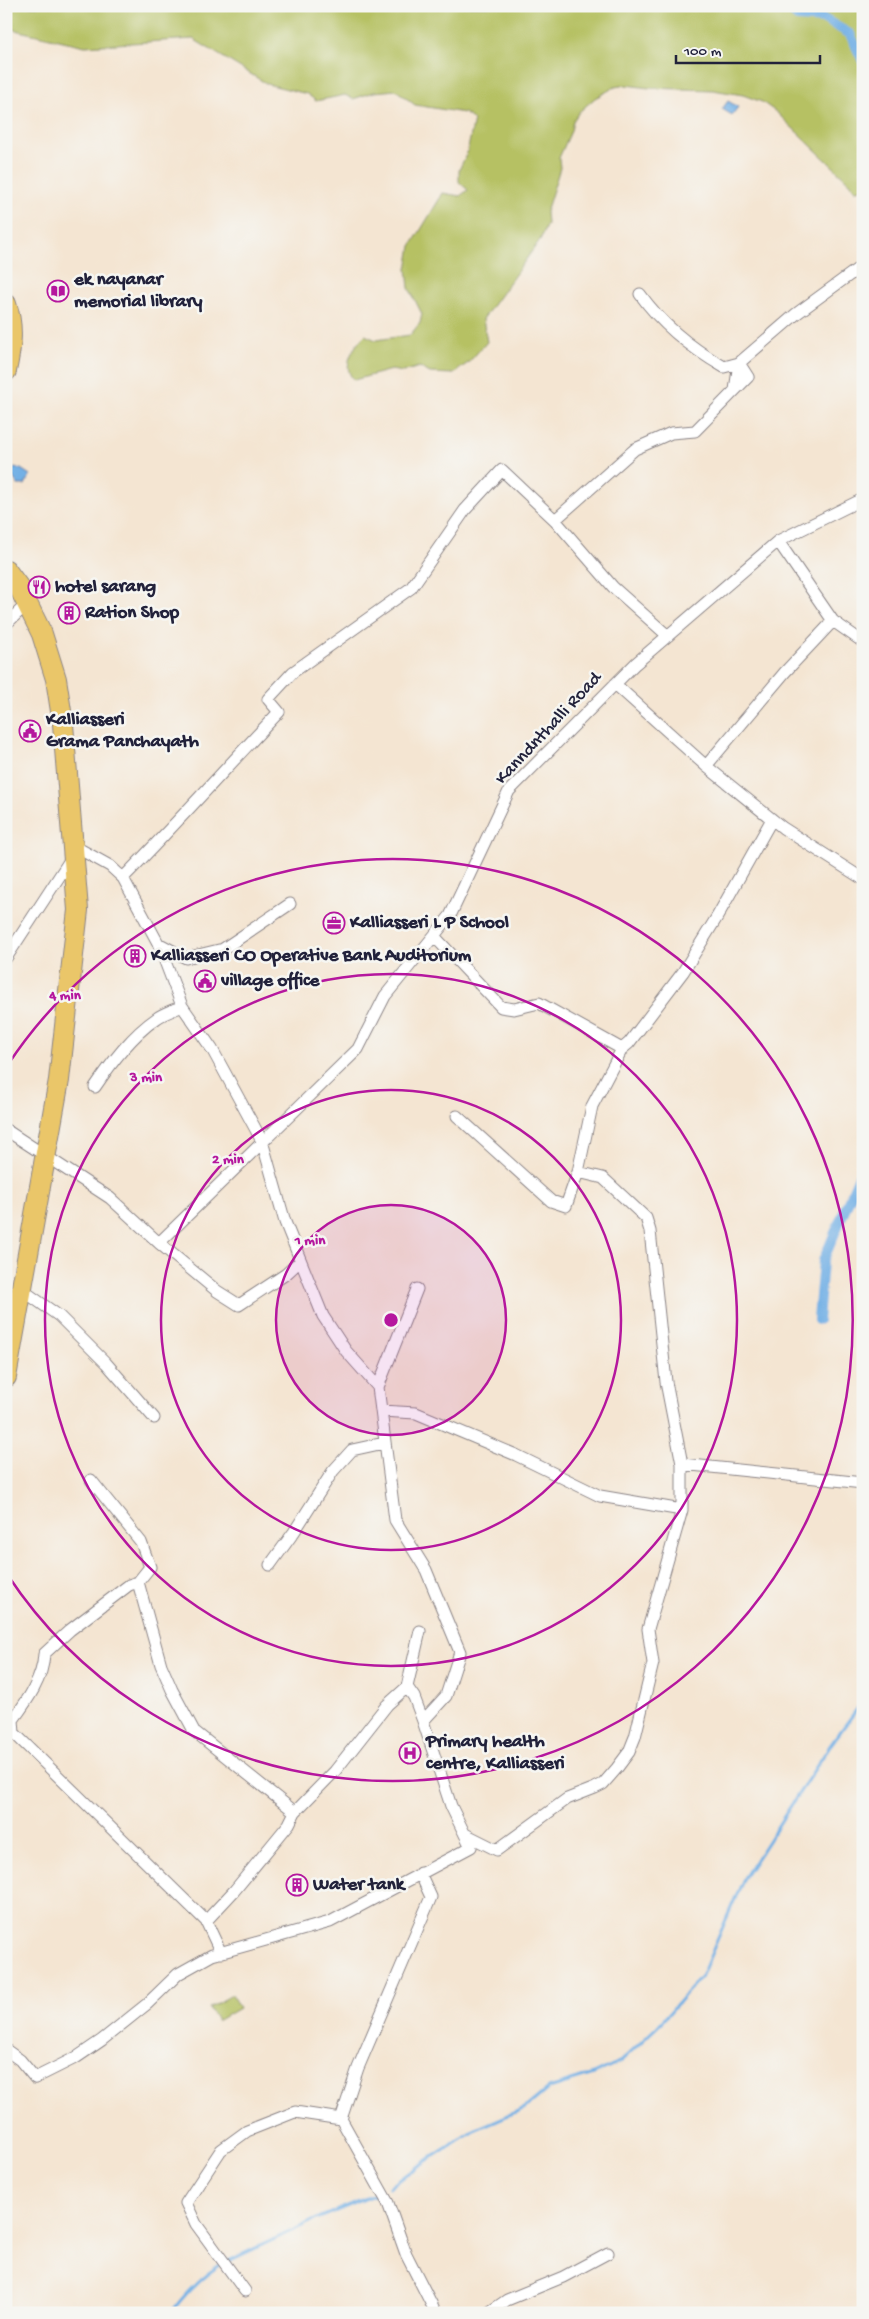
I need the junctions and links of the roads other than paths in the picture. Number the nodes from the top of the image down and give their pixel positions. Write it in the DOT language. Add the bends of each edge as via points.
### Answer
graph roads {
  1 [pos="863,265"];
  2 [pos="640,294"];
  3 [pos="6,304"];
  4 [pos="739,363"];
  5 [pos="6,371"];
  6 [pos="863,499"];
  7 [pos="555,520"];
  8 [pos="778,541"];
  9 [pos="6,570"];
  10 [pos="27,604"];
  11 [pos="833,621"];
  12 [pos="6,624"];
  13 [pos="668,636"];
  14 [pos="863,642"];
  15 [pos="615,684"];
  16 [pos="706,766"];
  17 [pos="772,819"];
  18 [pos="74,850"];
  19 [pos="123,878"];
  20 [pos="863,879"];
  21 [pos="290,904"];
  22 [pos="434,936"];
  23 [pos="158,943"];
  24 [pos="6,958"];
  25 [pos="182,1006"];
  26 [pos="622,1049"];
  27 [pos="95,1087"];
  28 [pos="457,1116"];
  29 [pos="6,1130"];
  30 [pos="262,1141"];
  31 [pos="45,1155"];
  32 [pos="578,1172"];
  33 [pos="159,1243"];
  34 [pos="300,1261"];
  35 [pos="417,1288"];
  36 [pos="21,1289"];
  37 [pos="11,1317"];
  38 [pos="6,1376"];
  39 [pos="378,1387"];
  40 [pos="381,1411"];
  41 [pos="154,1418"];
  42 [pos="384,1443"];
  43 [pos="682,1464"];
  44 [pos="91,1480"];
  45 [pos="863,1483"];
  46 [pos="682,1510"];
  47 [pos="270,1565"];
  48 [pos="138,1582"];
  49 [pos="420,1631"];
  50 [pos="407,1687"];
  51 [pos="423,1721"];
  52 [pos="295,1812"];
  53 [pos="465,1834"];
  54 [pos="420,1873"];
  55 [pos="206,1921"];
  56 [pos="221,1953"];
  57 [pos="6,2050"];
  58 [pos="341,2119"];
  59 [pos="608,2253"];
  60 [pos="245,2291"];
  61 [pos="436,2313"];
  62 [pos="488,2313"];
  1 -- 4 [label="street" via="796,314"];
  2 -- 4 [label="street" via="654,314 694,350 724,367"];
  3 -- 5 [label="highway" via="12,321 12,347"];
  4 -- 7 [label="street" via="748,377 695,431 671,433 635,449"];
  6 -- 8 [label="street, Kanndnthalli Road"];
  7 -- 13 [label="street" via="613,587"];
  7 -- 19 [label="street" via="502,470 465,510 411,588 293,672 268,699 279,712"];
  8 -- 11 [label="street"];
  8 -- 13 [label="street, Kanndnthalli Road"];
  9 -- 10 [label="highway"];
  10 -- 12 [label="street"];
  10 -- 18 [label="highway" via="42,634 56,679"];
  11 -- 14 [label="street"];
  11 -- 16 [label="street" via="785,672"];
  13 -- 15 [label="street, Kanndnthalli Road"];
  15 -- 16 [label="street"];
  15 -- 22 [label="street, Kanndnthalli Road" via="510,791 450,916"];
  16 -- 17 [label="street"];
  17 -- 20 [label="street"];
  17 -- 26 [label="street" via="684,972"];
  18 -- 19 [label="street" via="110,866"];
  18 -- 24 [label="street"];
  18 -- 31 [label="highway" via="78,910 74,960 59,1080"];
  19 -- 23 [label="street"];
  21 -- 23 [label="street" via="223,949 186,958"];
  22 -- 26 [label="street" via="501,1007 514,1010 539,1003"];
  22 -- 30 [label="street, Kanndnthalli Road" via="385,996 358,1049"];
  23 -- 25 [label="street"];
  25 -- 27 [label="street" via="157,1018 130,1043"];
  25 -- 30 [label="street" via="212,1048"];
  26 -- 32 [label="street" via="592,1106"];
  28 -- 32 [label="street" via="551,1201 566,1206"];
  29 -- 31 [label="street"];
  30 -- 33 [label="street, Kanndnthalli Road"];
  30 -- 34 [label="street" via="284,1222"];
  31 -- 33 [label="street" via="110,1198"];
  31 -- 36 [label="highway"];
  32 -- 43 [label="street" via="603,1178 646,1218 666,1382"];
  33 -- 34 [label="street" via="238,1305"];
  34 -- 39 [label="street" via="323,1316 346,1351"];
  35 -- 39 [label="street"];
  36 -- 37 [label="highway"];
  36 -- 41 [label="street" via="59,1316 106,1362"];
  37 -- 38 [label="highway"];
  39 -- 40 [label="street"];
  40 -- 42 [label="street"];
  40 -- 46 [label="street" via="416,1412 600,1496"];
  42 -- 47 [label="street" via="352,1450"];
  42 -- 51 [label="street" via="394,1520 426,1570 460,1652 446,1696"];
  43 -- 45 [label="street"];
  43 -- 46 [label="street"];
  44 -- 48 [label="street" via="141,1542 150,1568"];
  46 -- 53 [label="street" via="648,1629 653,1663 629,1752 602,1784 567,1798 497,1850"];
  48 -- 52 [label="street" via="161,1665 194,1732"];
  48 -- 55 [label="street" via="129,1584 44,1654 44,1663 31,1695 13,1720 14,1733"];
  49 -- 50 [label="street"];
  50 -- 51 [label="street"];
  50 -- 52 [label="street" via="387,1705 335,1771"];
  51 -- 53 [label="street" via="451,1806"];
  52 -- 55 [label="street" via="289,1824 234,1892"];
  53 -- 54 [label="street" via="471,1847"];
  54 -- 56 [label="street" via="330,1922"];
  54 -- 58 [label="street" via="431,1897 358,2068"];
  55 -- 56 [label="street"];
  56 -- 57 [label="street" via="178,1974 102,2040 36,2078"];
  58 -- 60 [label="street" via="295,2112 247,2131 221,2150 186,2203 196,2224"];
  58 -- 61 [label="street" via="388,2203 406,2254"];
  59 -- 62 [label="street" via="563,2277 506,2300"];
}
